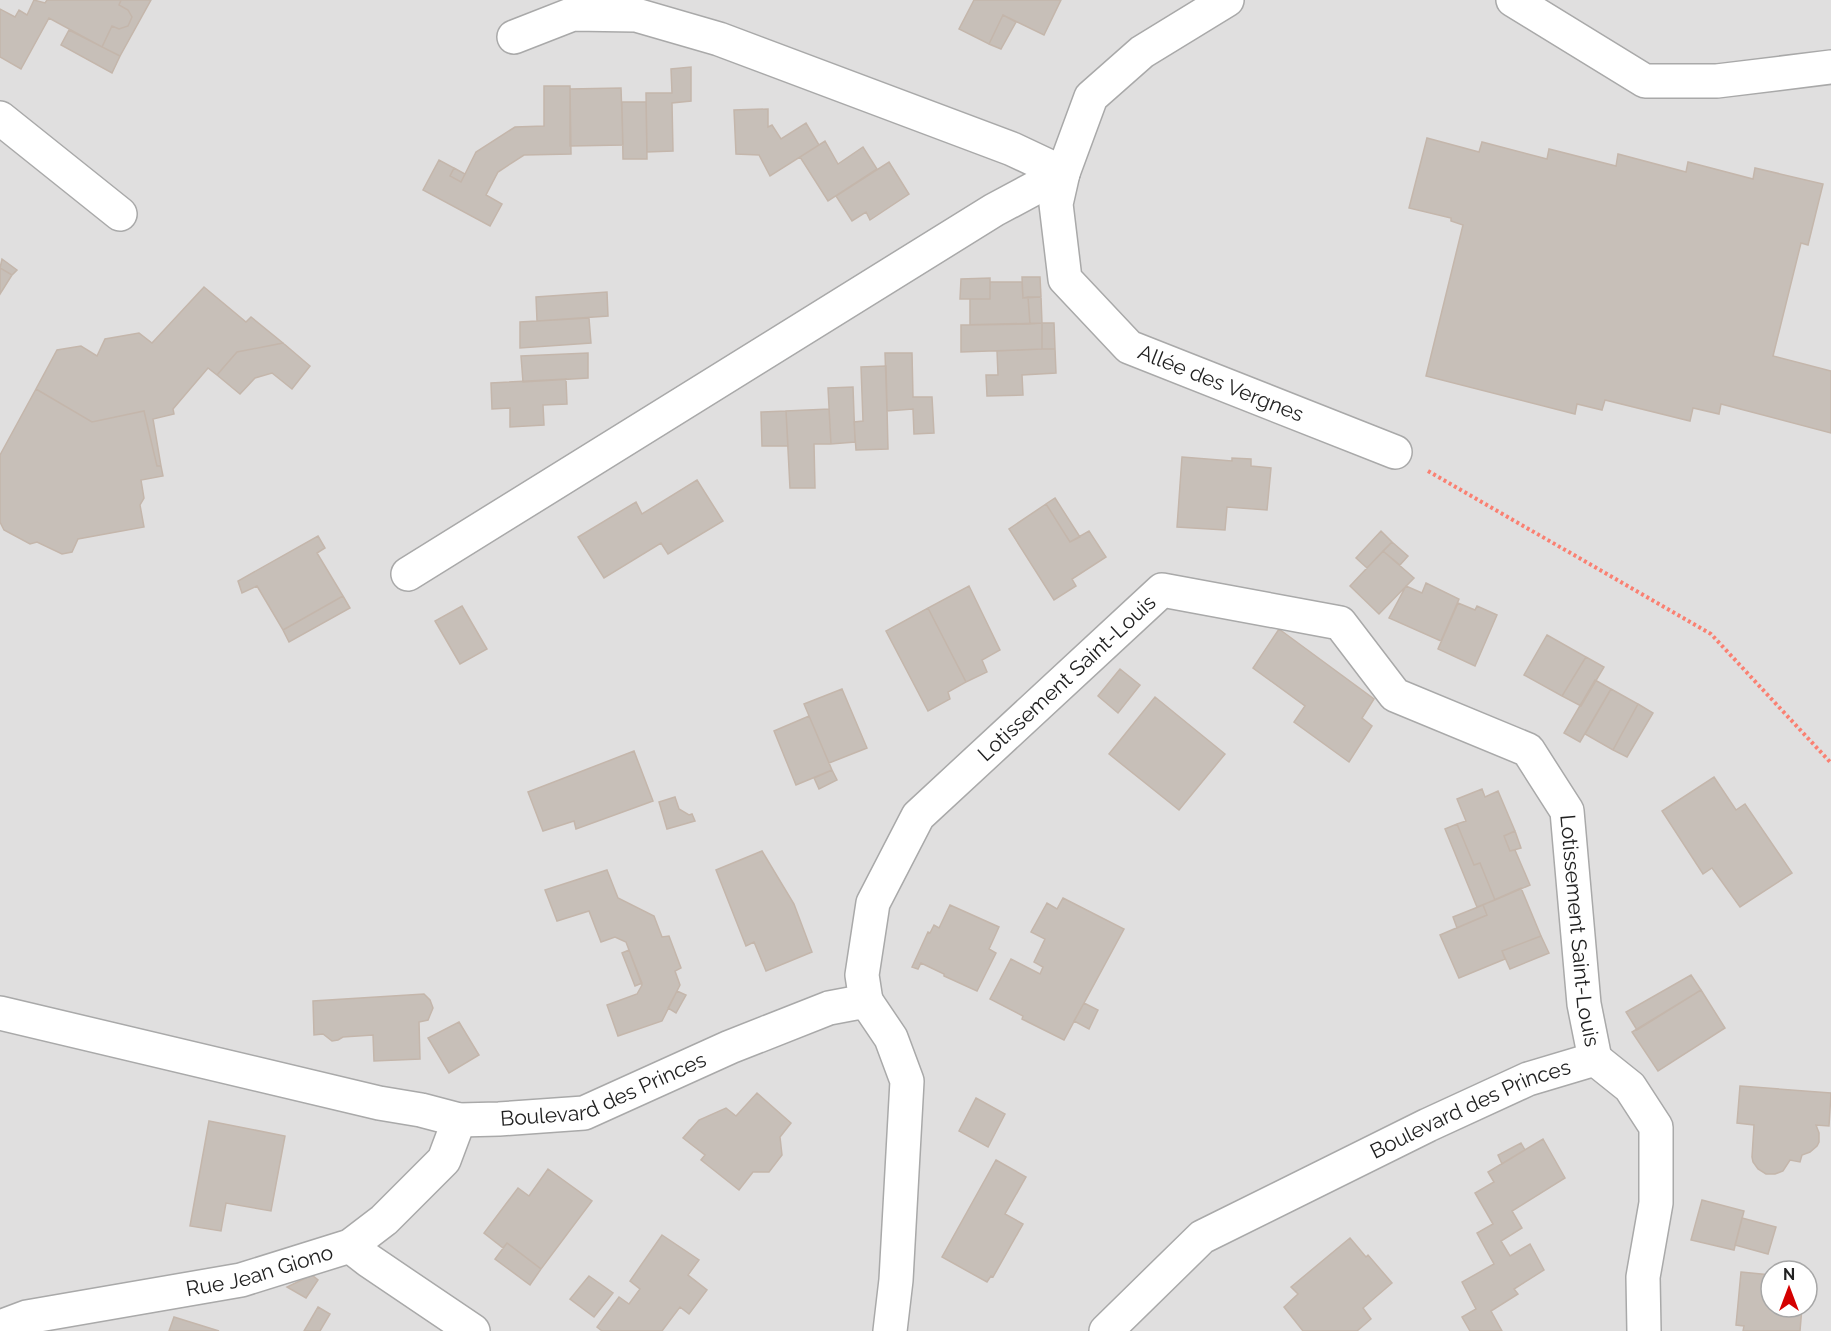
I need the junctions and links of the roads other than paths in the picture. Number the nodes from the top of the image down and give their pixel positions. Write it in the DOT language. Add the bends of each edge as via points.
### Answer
graph roads {
  1 [pos="1513,0"];
  2 [pos="1224,1"];
  3 [pos="514,37"];
  4 [pos="1831,67"];
  5 [pos="0,118"];
  6 [pos="1063,173"];
  7 [pos="120,214"];
  8 [pos="1395,452"];
  9 [pos="408,574"];
  10 [pos="866,1001"];
  11 [pos="0,1013"];
  12 [pos="1595,1059"];
  13 [pos="459,1120"];
  14 [pos="350,1246"];
  15 [pos="0,1328"];
  16 [pos="473,1331"];
  17 [pos="891,1331"];
  18 [pos="1106,1331"];
  19 [pos="1644,1331"];
  1 -- 4 [label="street" via="1645,81 1717,81"];
  2 -- 6 [label="street, Allée des Vergnes" via="1142,52 1091,97"];
  3 -- 6 [label="street" via="573,14 636,15 719,39 1012,149"];
  5 -- 7 [label="street"];
  6 -- 8 [label="street, Allée des Vergnes" via="1056,204 1065,279 1129,347"];
  6 -- 9 [label="street" via="994,210"];
  10 -- 12 [label="street, Lotissement Saint-Louis" via="862,975 873,903 918,816 1162,590 1340,623 1395,695 1528,750 1567,811 1584,1004"];
  10 -- 13 [label="street, Boulevard des Princes" via="829,1008 730,1047 584,1113"];
  10 -- 17 [label="street" via="891,1038 907,1081"];
  11 -- 13 [label="street, Boulevard des Princes"];
  12 -- 18 [label="street, Boulevard des Princes" via="1528,1079 1203,1237"];
  12 -- 19 [label="street, Boulevard des Princes" via="1630,1087 1656,1127 1656,1203 1643,1277"];
  13 -- 14 [label="street, Rue Jean Giono" via="444,1160 384,1220"];
  14 -- 15 [label="street, Rue Jean Giono" via="241,1280 27,1317"];
  14 -- 16 [label="street"];
}
